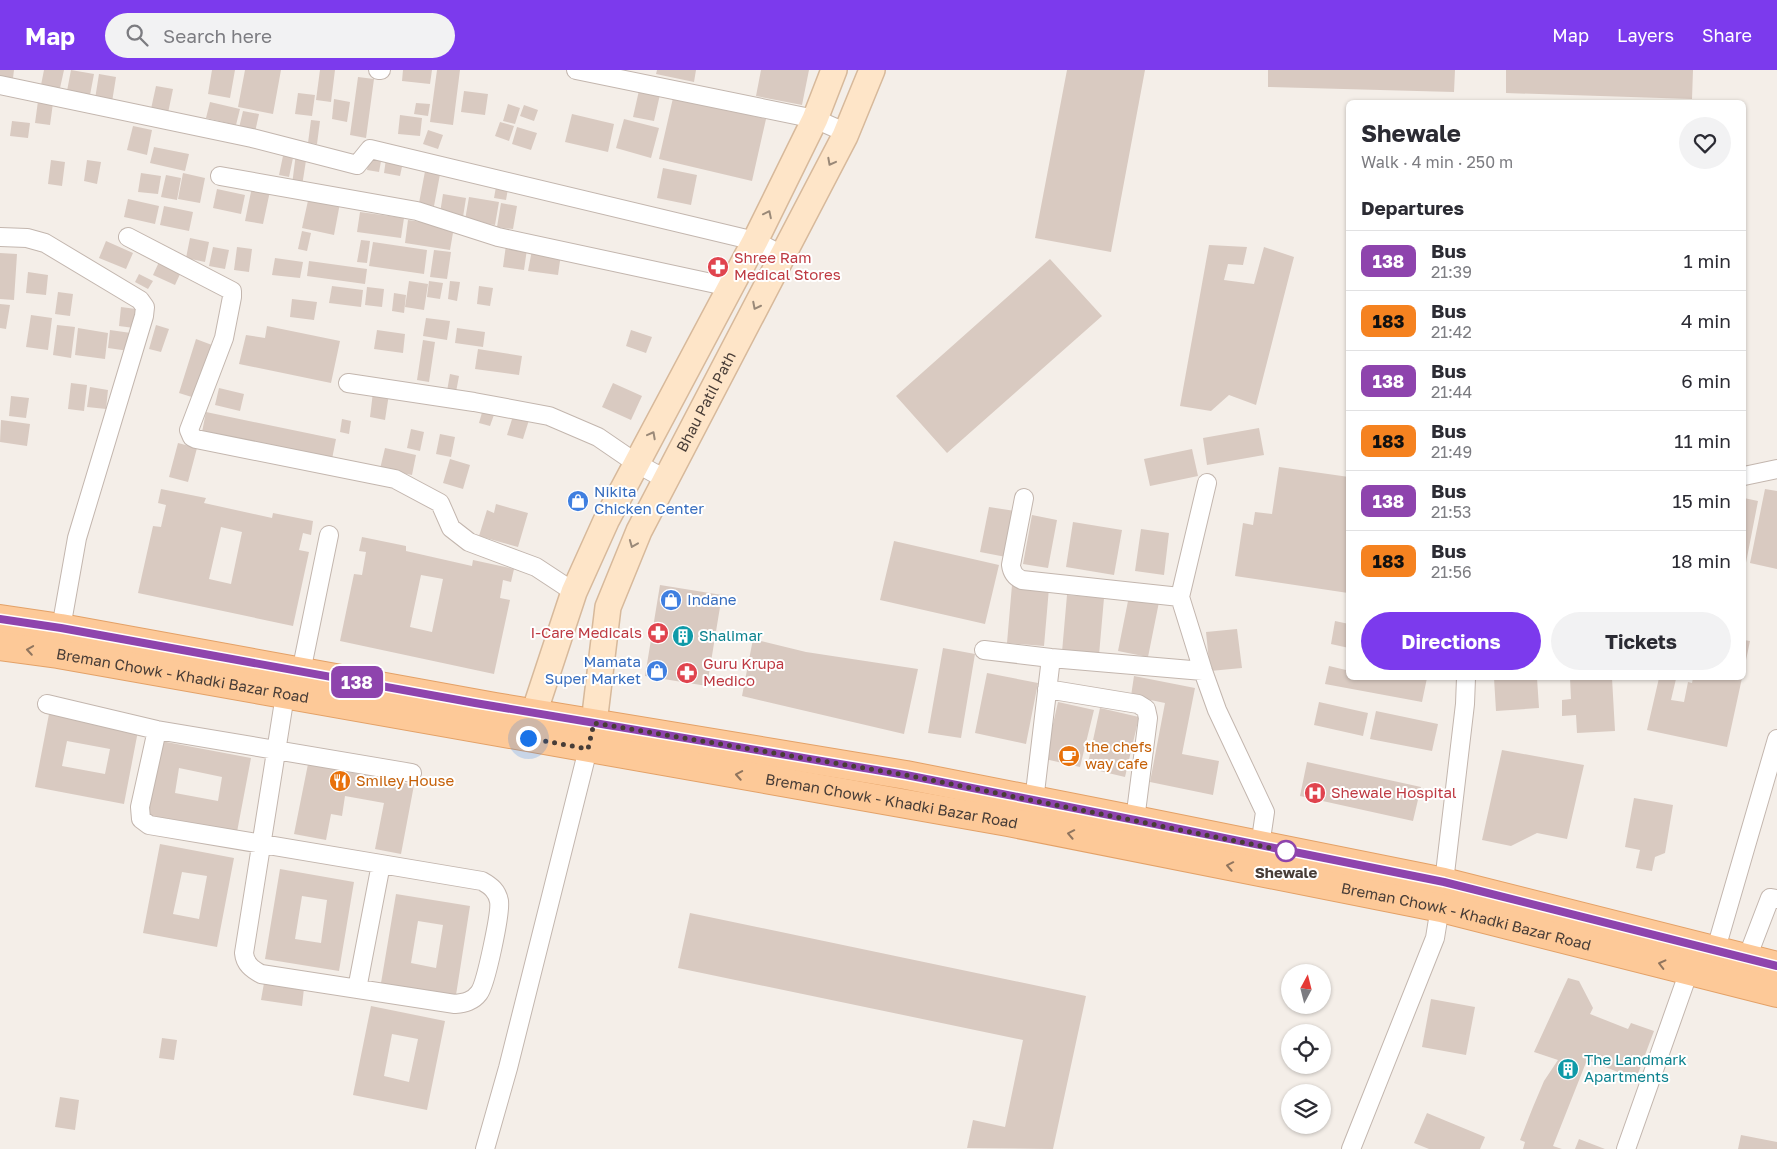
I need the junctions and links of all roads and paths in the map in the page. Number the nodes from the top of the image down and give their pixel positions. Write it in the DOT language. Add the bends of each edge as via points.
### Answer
graph roads {
  1 [pos="576,70"];
  2 [pos="834,70"];
  3 [pos="872,70"];
  4 [pos="0,85"];
  5 [pos="815,119"];
  6 [pos="847,133"];
  7 [pos="220,176"];
  8 [pos="0,237"];
  9 [pos="128,237"];
  10 [pos="755,241"];
  11 [pos="782,254"];
  12 [pos="730,288"];
  13 [pos="708,330"];
  14 [pos="736,344"];
  15 [pos="348,383"];
  16 [pos="636,463"];
  17 [pos="1777,469"];
  18 [pos="1746,476"];
  19 [pos="665,479"];
  20 [pos="1207,483"];
  21 [pos="1024,498"];
  22 [pos="329,535"];
  23 [pos="574,592"];
  24 [pos="1180,597"];
  25 [pos="0,619"];
  26 [pos="61,628"];
  27 [pos="0,646"];
  28 [pos="984,650"];
  29 [pos="58,654"];
  30 [pos="1051,658"];
  31 [pos="1203,671"];
  32 [pos="301,672"];
  33 [pos="1466,680"];
  34 [pos="1047,690"];
  35 [pos="285,695"];
  36 [pos="47,704"];
  37 [pos="531,726"];
  38 [pos="157,730"];
  39 [pos="591,736"];
  40 [pos="1777,739"];
  41 [pos="276,750"];
  42 [pos="412,773"];
  43 [pos="1772,779"];
  44 [pos="1034,801"];
  45 [pos="1135,820"];
  46 [pos="261,844"];
  47 [pos="1260,846"];
  48 [pos="381,864"];
  49 [pos="1442,895"];
  50 [pos="1777,899"];
  51 [pos="1747,958"];
  52 [pos="1704,966"];
  53 [pos="1777,966"];
  54 [pos="357,989"];
  55 [pos="1777,993"];
  56 [pos="485,1149"];
  57 [pos="1351,1149"];
  58 [pos="1626,1149"];
  1 -- 5 [label="street"];
  2 -- 5 [label="main road"];
  3 -- 6 [label="main road, Bhau Patil Path"];
  4 -- 10 [label="street" via="252,138 357,165 370,149"];
  5 -- 6 [label="street"];
  10 -- 5 [label="main road, one-way"];
  6 -- 11 [label="main road, Bhau Patil Path, one-way"];
  7 -- 12 [label="street" via="417,211 498,237"];
  8 -- 26 [label="street" via="27,238 45,243 140,300 145,307 77,538"];
  9 -- 23 [label="street" via="232,291 224,338 189,430 192,437 395,480 440,503 451,528 469,542 536,567"];
  10 -- 11 [label="street"];
  10 -- 12 [label="main road"];
  11 -- 14 [label="main road, Bhau Patil Path, one-way"];
  12 -- 13 [label="main road"];
  13 -- 14 [label="main road"];
  16 -- 13 [label="main road, one-way"];
  14 -- 19 [label="main road, Bhau Patil Path"];
  15 -- 16 [label="street" via="550,416 598,437"];
  16 -- 19 [label="street"];
  16 -- 23 [label="main road"];
  17 -- 18 [label="street"];
  19 -- 39 [label="main road, Bhau Patil Path, one-way" via="638,531 608,607"];
  20 -- 24 [label="street"];
  21 -- 24 [label="street" via="1011,565 1018,578"];
  22 -- 32 [label="street"];
  23 -- 37 [label="main road"];
  24 -- 31 [label="street"];
  25 -- 26 [label="main road, Breman Chowk - Khadki Bazar Road"];
  26 -- 29 [label="main road"];
  26 -- 32 [label="main road, Breman Chowk - Khadki Bazar Road"];
  29 -- 27 [label="main road, Breman Chowk - Khadki Bazar Road, one-way"];
  28 -- 30 [label="street"];
  29 -- 35 [label="main road, Breman Chowk - Khadki Bazar Road"];
  30 -- 31 [label="street"];
  30 -- 34 [label="street"];
  31 -- 47 [label="street" via="1217,710 1265,812"];
  32 -- 37 [label="main road, Breman Chowk - Khadki Bazar Road"];
  33 -- 49 [label="street"];
  34 -- 44 [label="street"];
  34 -- 45 [label="street" via="1138,704 1146,709 1148,718"];
  35 -- 37 [label="main road, Breman Chowk - Khadki Bazar Road"];
  35 -- 41 [label="street"];
  36 -- 38 [label="street"];
  37 -- 39 [label="main road, Breman Chowk - Khadki Bazar Road"];
  38 -- 41 [label="street"];
  38 -- 46 [label="street" via="140,807 144,822"];
  39 -- 44 [label="main road, Breman Chowk - Khadki Bazar Road" via="906,775"];
  49 -- 39 [label="main road, Breman Chowk - Khadki Bazar Road, one-way" via="1008,822"];
  39 -- 56 [label="street"];
  40 -- 43 [label="street"];
  41 -- 42 [label="street"];
  41 -- 46 [label="street"];
  43 -- 52 [label="street"];
  44 -- 45 [label="main road, Breman Chowk - Khadki Bazar Road"];
  45 -- 47 [label="main road, Breman Chowk - Khadki Bazar Road"];
  46 -- 48 [label="street"];
  46 -- 54 [label="street" via="244,959 261,974"];
  47 -- 49 [label="main road, Breman Chowk - Khadki Bazar Road"];
  48 -- 54 [label="street"];
  48 -- 54 [label="street" via="482,881 496,892 500,910 483,985 472,1000 455,1004"];
  49 -- 52 [label="main road, Breman Chowk - Khadki Bazar Road"];
  49 -- 57 [label="street" via="1434,938"];
  50 -- 51 [label="street" via="1770,898"];
  51 -- 52 [label="main road, Breman Chowk - Khadki Bazar Road"];
  51 -- 53 [label="main road, Breman Chowk - Khadki Bazar Road"];
  52 -- 55 [label="main road, Breman Chowk - Khadki Bazar Road"];
  52 -- 58 [label="street"];
}
